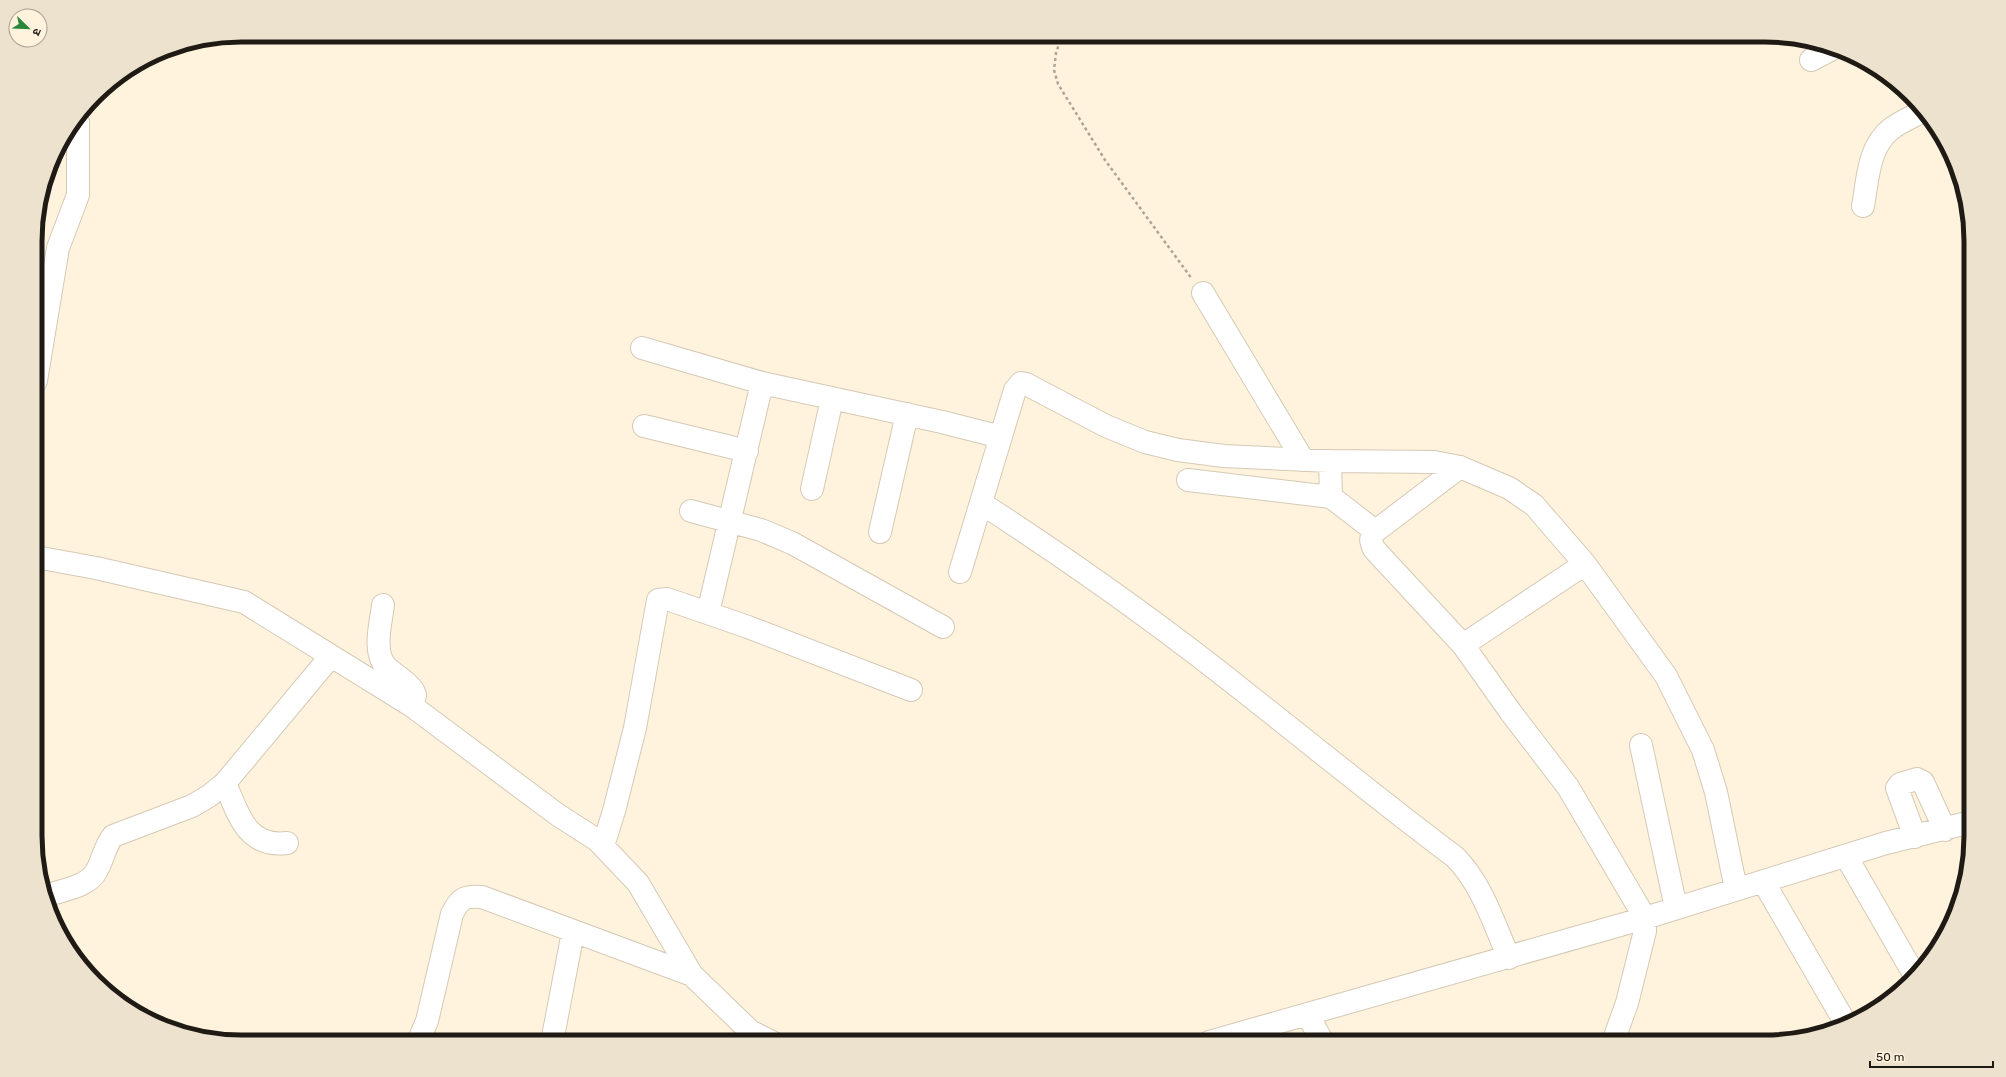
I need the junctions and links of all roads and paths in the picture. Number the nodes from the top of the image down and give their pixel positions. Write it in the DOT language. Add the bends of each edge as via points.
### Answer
graph roads {
  1 [pos="1060,42"];
  2 [pos="1826,52"];
  3 [pos="1811,60"];
  4 [pos="1918,114"];
  5 [pos="78,126"];
  6 [pos="1863,206"];
  7 [pos="1203,293"];
  8 [pos="42,345"];
  9 [pos="642,348"];
  10 [pos="762,383"];
  11 [pos="832,399"];
  12 [pos="907,414"];
  13 [pos="644,426"];
  14 [pos="1001,437"];
  15 [pos="747,451"];
  16 [pos="1302,460"];
  17 [pos="1330,461"];
  18 [pos="1460,467"];
  19 [pos="1188,480"];
  20 [pos="812,489"];
  21 [pos="1331,498"];
  22 [pos="981,503"];
  23 [pos="691,512"];
  24 [pos="730,521"];
  25 [pos="1375,531"];
  26 [pos="880,532"];
  27 [pos="42,559"];
  28 [pos="1585,564"];
  29 [pos="960,572"];
  30 [pos="383,605"];
  31 [pos="708,613"];
  32 [pos="943,627"];
  33 [pos="1463,645"];
  34 [pos="332,656"];
  35 [pos="911,690"];
  36 [pos="412,706"];
  37 [pos="1641,745"];
  38 [pos="225,783"];
  39 [pos="1964,824"];
  40 [pos="1945,830"];
  41 [pos="1915,837"];
  42 [pos="287,843"];
  43 [pos="603,846"];
  44 [pos="1846,856"];
  45 [pos="1764,881"];
  46 [pos="1736,889"];
  47 [pos="51,894"];
  48 [pos="1676,908"];
  49 [pos="1645,918"];
  50 [pos="574,932"];
  51 [pos="1509,958"];
  52 [pos="1912,971"];
  53 [pos="692,975"];
  54 [pos="1307,1014"];
  55 [pos="1843,1019"];
  56 [pos="421,1035"];
  57 [pos="553,1035"];
  58 [pos="758,1035"];
  59 [pos="1234,1035"];
  60 [pos="1319,1035"];
  61 [pos="1616,1035"];
  1 -- 7 [label="path" via="1054,70 1058,84 1105,160"];
  2 -- 3 [label="street"];
  4 -- 6 [label="street" via="1891,129 1878,141 1872,157"];
  5 -- 8 [label="street" via="78,195 58,248"];
  7 -- 16 [label="street"];
  9 -- 10 [label="street"];
  10 -- 11 [label="street"];
  10 -- 15 [label="street"];
  11 -- 12 [label="street"];
  11 -- 20 [label="street"];
  12 -- 14 [label="street"];
  12 -- 26 [label="street"];
  13 -- 15 [label="street"];
  14 -- 16 [label="street" via="1015,390 1021,383 1106,426 1145,442 1178,450 1224,456"];
  14 -- 22 [label="street"];
  15 -- 24 [label="street"];
  16 -- 17 [label="street"];
  17 -- 18 [label="street" via="1434,462"];
  17 -- 21 [label="street"];
  18 -- 25 [label="street"];
  18 -- 28 [label="street" via="1509,488 1534,505"];
  19 -- 21 [label="street"];
  21 -- 25 [label="street"];
  22 -- 29 [label="street"];
  22 -- 51 [label="street" via="1086,572 1245,692 1455,857 1474,881"];
  23 -- 24 [label="street"];
  24 -- 31 [label="street"];
  24 -- 32 [label="street" via="761,530 792,544"];
  25 -- 33 [label="street" via="1370,538 1374,548"];
  27 -- 34 [label="street" via="96,568 244,602"];
  28 -- 33 [label="street"];
  28 -- 46 [label="street" via="1666,676 1703,750 1716,792"];
  30 -- 36 [label="street" via="380,658 386,667 413,690 415,696"];
  31 -- 35 [label="street"];
  31 -- 43 [label="street" via="667,599 658,600 635,728"];
  33 -- 49 [label="street" via="1568,787"];
  34 -- 36 [label="street"];
  34 -- 38 [label="street"];
  36 -- 43 [label="street"];
  37 -- 48 [label="street"];
  38 -- 42 [label="street" via="242,822 251,833 263,841"];
  38 -- 47 [label="street" via="192,806 113,836 97,871 88,881"];
  39 -- 40 [label="street"];
  40 -- 41 [label="street"];
  40 -- 41 [label="street" via="1923,782 1917,779 1900,784 1897,788"];
  41 -- 44 [label="street"];
  43 -- 53 [label="street" via="638,883"];
  44 -- 45 [label="street"];
  44 -- 52 [label="street"];
  45 -- 46 [label="street"];
  45 -- 55 [label="street"];
  46 -- 48 [label="street"];
  48 -- 49 [label="street"];
  49 -- 51 [label="street"];
  49 -- 61 [label="street" via="1645,931 1627,1003"];
  50 -- 53 [label="street"];
  50 -- 56 [label="street" via="482,897 468,897 458,902 452,914 427,1021"];
  50 -- 57 [label="street"];
  51 -- 54 [label="street"];
  53 -- 58 [label="street" via="750,1031"];
  54 -- 59 [label="street"];
  54 -- 60 [label="street"];
}
